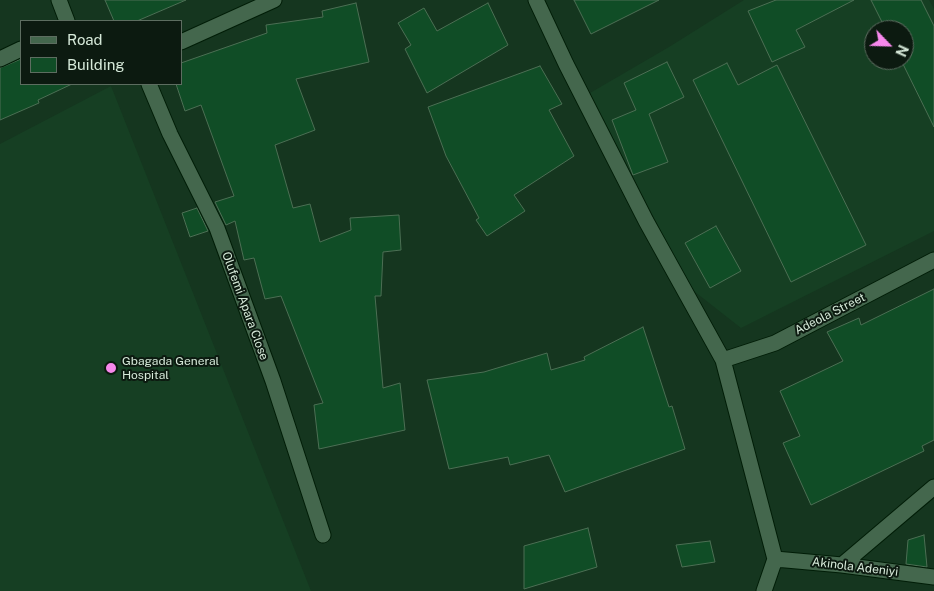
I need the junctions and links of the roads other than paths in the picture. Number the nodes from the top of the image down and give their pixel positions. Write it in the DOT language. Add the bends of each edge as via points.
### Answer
graph roads {
  1 [pos="59,0"];
  2 [pos="274,0"];
  3 [pos="536,0"];
  4 [pos="67,20"];
  5 [pos="182,42"];
  6 [pos="20,49"];
  7 [pos="0,59"];
  8 [pos="149,85"];
  9 [pos="934,260"];
  10 [pos="723,360"];
  11 [pos="934,487"];
  12 [pos="323,535"];
  13 [pos="775,559"];
  14 [pos="842,565"];
  15 [pos="934,577"];
  16 [pos="764,591"];
  1 -- 4 [label="street"];
  2 -- 5 [label="street"];
  3 -- 10 [label="street" via="646,221"];
  6 -- 7 [label="street"];
  8 -- 12 [label="street, Olufemi Apara Close" via="217,228 273,381"];
  9 -- 10 [label="street, Adeola Street" via="775,343"];
  10 -- 13 [label="street"];
  11 -- 14 [label="street"];
  13 -- 14 [label="street, Akinola Adeniyi"];
  13 -- 16 [label="street"];
  14 -- 15 [label="street, Akinola Adeniyi"];
}
